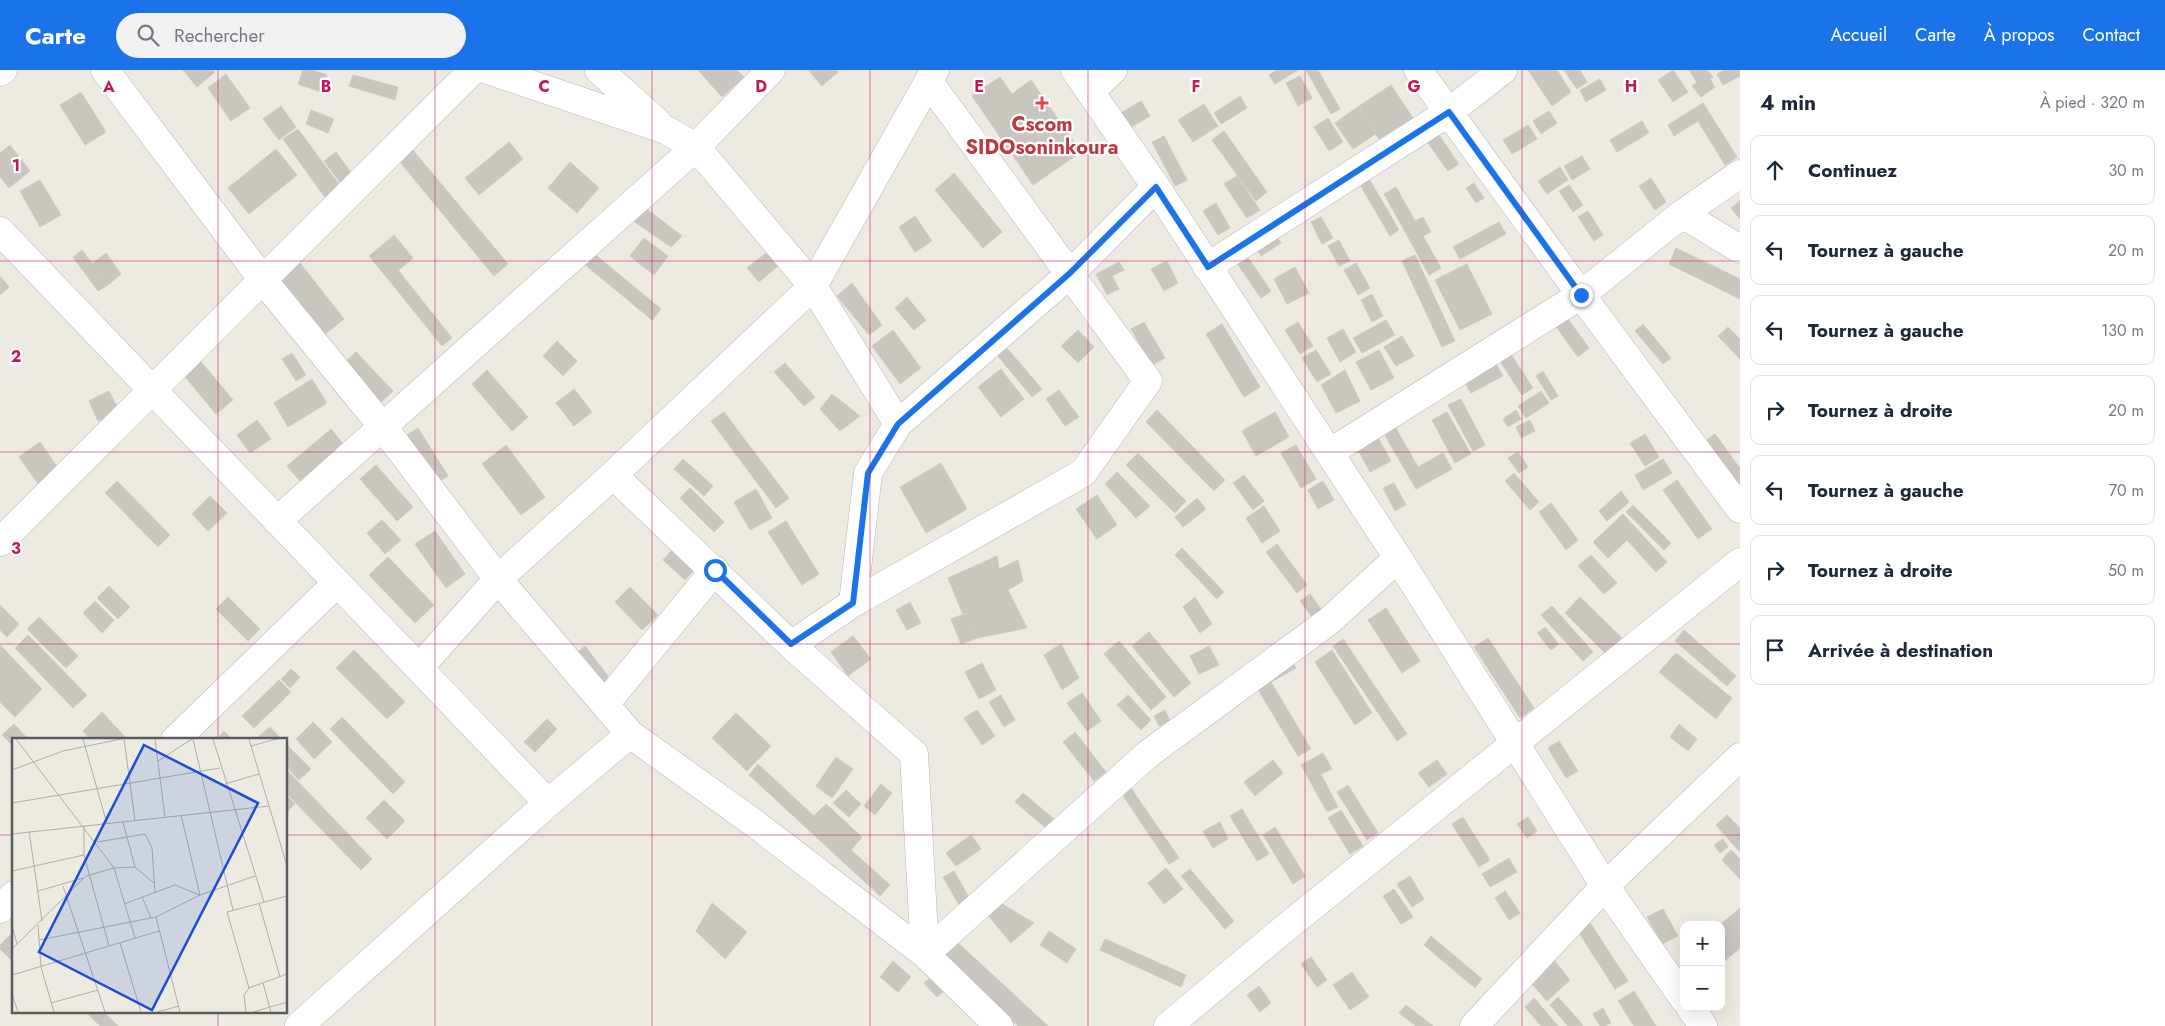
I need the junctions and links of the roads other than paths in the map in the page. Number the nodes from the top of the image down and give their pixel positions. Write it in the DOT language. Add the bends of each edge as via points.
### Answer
graph roads {
  1 [pos="105,70"];
  2 [pos="473,70"];
  3 [pos="488,70"];
  4 [pos="598,70"];
  5 [pos="771,70"];
  6 [pos="1113,70"];
  7 [pos="1418,70"];
  8 [pos="1503,70"];
  9 [pos="932,76"];
  10 [pos="1082,81"];
  11 [pos="1449,112"];
  12 [pos="666,130"];
  13 [pos="696,147"];
  14 [pos="1740,174"];
  15 [pos="1156,187"];
  16 [pos="1682,214"];
  17 [pos="0,231"];
  18 [pos="1740,249"];
  19 [pos="1208,267"];
  20 [pos="1070,273"];
  21 [pos="264,280"];
  22 [pos="813,286"];
  23 [pos="1581,295"];
  24 [pos="153,391"];
  25 [pos="898,424"];
  26 [pos="383,427"];
  27 [pos="1329,453"];
  28 [pos="613,475"];
  29 [pos="1740,510"];
  30 [pos="278,521"];
  31 [pos="0,542"];
  32 [pos="1398,558"];
  33 [pos="1740,562"];
  34 [pos="715,570"];
  35 [pos="498,579"];
  36 [pos="337,583"];
  37 [pos="853,603"];
  38 [pos="791,644"];
  39 [pos="419,668"];
  40 [pos="605,704"];
  41 [pos="630,734"];
  42 [pos="177,738"];
  43 [pos="1516,743"];
  44 [pos="1740,757"];
  45 [pos="548,803"];
  46 [pos="1605,886"];
  47 [pos="12,897"];
  48 [pos="0,908"];
  49 [pos="925,954"];
  50 [pos="1680,992"];
  51 [pos="1693,1011"];
  52 [pos="299,1026"];
  53 [pos="999,1026"];
  54 [pos="1168,1026"];
  55 [pos="1474,1026"];
  56 [pos="1703,1026"];
  1 -- 21 [label="street"];
  2 -- 21 [label="street"];
  3 -- 12 [label="street"];
  4 -- 12 [label="street"];
  5 -- 13 [label="street"];
  6 -- 10 [label="street"];
  7 -- 11 [label="street"];
  8 -- 11 [label="street"];
  9 -- 20 [label="street"];
  9 -- 22 [label="street"];
  10 -- 15 [label="street"];
  11 -- 19 [label="street"];
  11 -- 23 [label="street"];
  12 -- 13 [label="street"];
  13 -- 22 [label="street"];
  13 -- 26 [label="street"];
  14 -- 16 [label="street"];
  15 -- 19 [label="street"];
  15 -- 20 [label="street"];
  16 -- 18 [label="street"];
  16 -- 23 [label="street"];
  17 -- 24 [label="street"];
  19 -- 27 [label="street"];
  20 -- 25 [label="street"];
  20 -- 37 [label="street" via="1148,381 1082,473"];
  21 -- 24 [label="street"];
  21 -- 26 [label="street"];
  22 -- 25 [label="street"];
  22 -- 28 [label="street"];
  23 -- 27 [label="street"];
  23 -- 29 [label="street"];
  24 -- 30 [label="street"];
  24 -- 31 [label="street"];
  25 -- 37 [label="street" via="868,473"];
  26 -- 30 [label="street"];
  26 -- 35 [label="street"];
  27 -- 32 [label="street"];
  28 -- 34 [label="street"];
  28 -- 35 [label="street"];
  30 -- 36 [label="street"];
  32 -- 43 [label="street"];
  32 -- 49 [label="street" via="1329,621 1148,754"];
  33 -- 43 [label="street"];
  34 -- 38 [label="street"];
  34 -- 40 [label="street"];
  35 -- 39 [label="street"];
  35 -- 40 [label="street"];
  36 -- 39 [label="street"];
  36 -- 42 [label="street"];
  37 -- 38 [label="street"];
  38 -- 49 [label="street" via="914,754"];
  39 -- 45 [label="street"];
  40 -- 41 [label="street"];
  41 -- 45 [label="street"];
  41 -- 49 [label="street" via="758,826"];
  43 -- 46 [label="street"];
  43 -- 54 [label="street"];
  44 -- 46 [label="street"];
  45 -- 52 [label="street"];
  46 -- 50 [label="street"];
  46 -- 55 [label="street"];
  47 -- 48 [label="street"];
  49 -- 53 [label="street"];
  51 -- 56 [label="street"];
}
